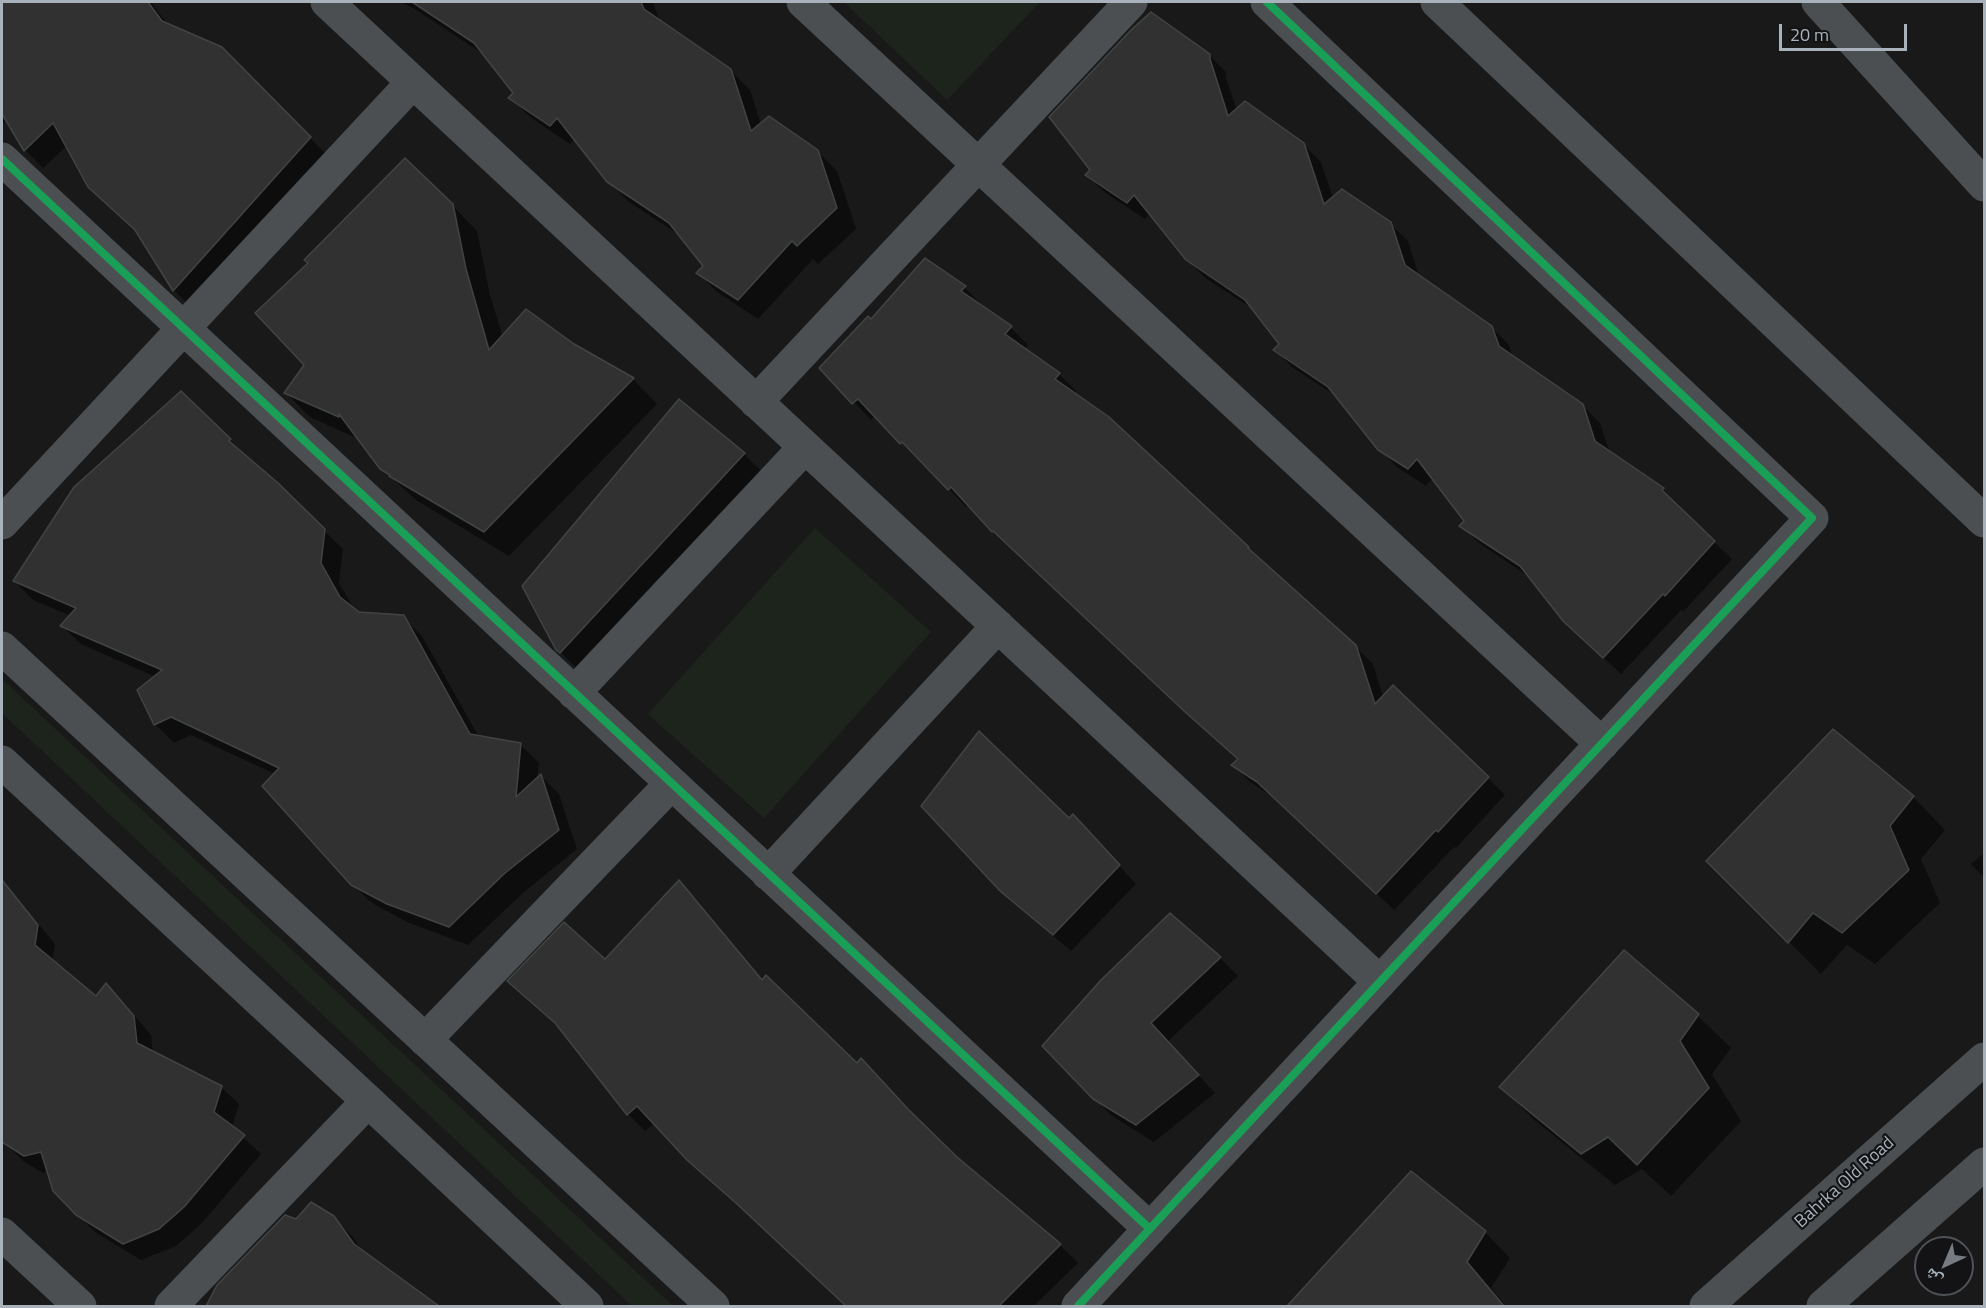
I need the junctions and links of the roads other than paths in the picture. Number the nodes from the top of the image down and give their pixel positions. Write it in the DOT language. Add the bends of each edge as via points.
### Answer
graph roads {
  1 [pos="327,2"];
  2 [pos="803,2"];
  3 [pos="1131,2"];
  4 [pos="1267,2"];
  5 [pos="1437,2"];
  6 [pos="1818,2"];
  7 [pos="413,82"];
  8 [pos="2,159"];
  9 [pos="978,165"];
  10 [pos="1984,185"];
  11 [pos="183,328"];
  12 [pos="756,402"];
  13 [pos="805,447"];
  14 [pos="1984,521"];
  15 [pos="2,523"];
  16 [pos="998,626"];
  17 [pos="2,648"];
  18 [pos="574,693"];
  19 [pos="1602,744"];
  20 [pos="2,762"];
  21 [pos="671,784"];
  22 [pos="768,874"];
  23 [pos="1380,982"];
  24 [pos="425,1040"];
  25 [pos="1984,1059"];
  26 [pos="368,1101"];
  27 [pos="1984,1164"];
  28 [pos="1150,1229"];
  29 [pos="2,1234"];
  30 [pos="80,1306"];
  31 [pos="171,1306"];
  32 [pos="587,1306"];
  33 [pos="712,1306"];
  34 [pos="1078,1306"];
  35 [pos="1706,1306"];
  36 [pos="1823,1306"];
  1 -- 7 [label="street"];
  2 -- 9 [label="street"];
  3 -- 9 [label="street"];
  4 -- 19 [label="street" via="1812,518"];
  5 -- 14 [label="street"];
  6 -- 10 [label="street"];
  7 -- 11 [label="street"];
  7 -- 12 [label="street"];
  8 -- 11 [label="street"];
  9 -- 12 [label="street"];
  9 -- 19 [label="street"];
  11 -- 15 [label="street"];
  11 -- 18 [label="street"];
  12 -- 13 [label="street"];
  13 -- 16 [label="street"];
  13 -- 18 [label="street"];
  16 -- 22 [label="street"];
  16 -- 23 [label="street"];
  17 -- 24 [label="street"];
  18 -- 21 [label="street"];
  19 -- 23 [label="street"];
  20 -- 26 [label="street"];
  21 -- 22 [label="street"];
  21 -- 24 [label="street"];
  22 -- 28 [label="street"];
  23 -- 28 [label="street"];
  24 -- 33 [label="street"];
  25 -- 35 [label="street, Bahrka Old Road"];
  26 -- 31 [label="street"];
  26 -- 32 [label="street"];
  27 -- 36 [label="street"];
  28 -- 34 [label="street"];
  29 -- 30 [label="street"];
}
